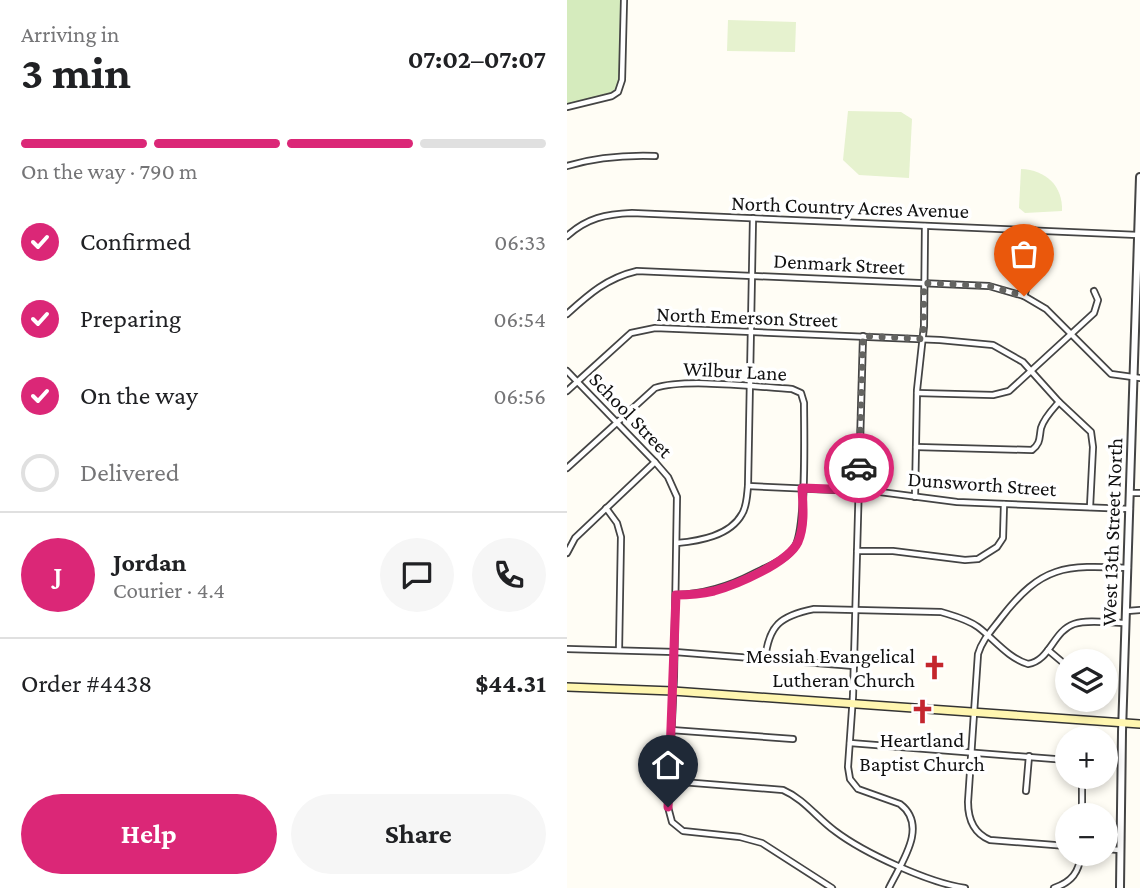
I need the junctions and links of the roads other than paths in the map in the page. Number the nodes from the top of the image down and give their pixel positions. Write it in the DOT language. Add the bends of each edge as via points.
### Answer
graph roads {
  1 [pos="624,0"];
  2 [pos="567,107"];
  3 [pos="655,156"];
  4 [pos="567,166"];
  5 [pos="1140,177"];
  6 [pos="753,218"];
  7 [pos="925,226"];
  8 [pos="1033,230"];
  9 [pos="1138,235"];
  10 [pos="567,236"];
  11 [pos="752,276"];
  12 [pos="924,283"];
  13 [pos="1094,291"];
  14 [pos="1024,296"];
  15 [pos="567,314"];
  16 [pos="751,332"];
  17 [pos="1071,334"];
  18 [pos="863,336"];
  19 [pos="923,339"];
  20 [pos="1031,370"];
  21 [pos="567,371"];
  22 [pos="1137,378"];
  23 [pos="577,382"];
  24 [pos="749,387"];
  25 [pos="567,391"];
  26 [pos="917,393"];
  27 [pos="1059,402"];
  28 [pos="616,422"];
  29 [pos="916,447"];
  30 [pos="656,462"];
  31 [pos="567,468"];
  32 [pos="748,486"];
  33 [pos="802,488"];
  34 [pos="858,490"];
  35 [pos="1130,493"];
  36 [pos="1140,494"];
  37 [pos="915,497"];
  38 [pos="1004,504"];
  39 [pos="606,508"];
  40 [pos="1090,508"];
  41 [pos="1130,509"];
  42 [pos="677,543"];
  43 [pos="857,551"];
  44 [pos="567,553"];
  45 [pos="1128,568"];
  46 [pos="676,595"];
  47 [pos="855,609"];
  48 [pos="1140,610"];
  49 [pos="1127,611"];
  50 [pos="1126,624"];
  51 [pos="988,636"];
  52 [pos="567,649"];
  53 [pos="619,649"];
  54 [pos="1048,650"];
  55 [pos="675,652"];
  56 [pos="1055,656"];
  57 [pos="765,659"];
  58 [pos="854,666"];
  59 [pos="567,687"];
  60 [pos="673,691"];
  61 [pos="853,704"];
  62 [pos="974,713"];
  63 [pos="1122,723"];
  64 [pos="1140,724"];
  65 [pos="671,730"];
  66 [pos="793,738"];
  67 [pos="850,743"];
  68 [pos="973,752"];
  69 [pos="1029,756"];
  70 [pos="1055,759"];
  71 [pos="669,781"];
  72 [pos="1026,791"];
  73 [pos="1055,845"];
  74 [pos="1120,850"];
  75 [pos="900,865"];
  76 [pos="1079,866"];
  77 [pos="832,888"];
  78 [pos="889,888"];
  79 [pos="965,888"];
  80 [pos="1054,888"];
  81 [pos="1120,888"];
  1 -- 2 [label="street" via="618,92"];
  3 -- 4 [label="street" via="627,155"];
  5 -- 9 [label="street, West 13th Street North"];
  6 -- 7 [label="street, North Country Acres Avenue"];
  6 -- 10 [label="street, North Country Acres Avenue" via="619,214 587,221"];
  6 -- 11 [label="street"];
  7 -- 8 [label="street, North Country Acres Avenue"];
  7 -- 12 [label="street"];
  8 -- 9 [label="street, North Country Acres Avenue"];
  8 -- 14 [label="street"];
  9 -- 22 [label="street, West 13th Street North"];
  11 -- 12 [label="street, Denmark Street"];
  11 -- 15 [label="street, Denmark Street" via="637,271 598,286"];
  11 -- 16 [label="street"];
  12 -- 14 [label="street, Denmark Street" via="989,286"];
  12 -- 19 [label="street"];
  13 -- 17 [label="street" via="1096,309"];
  14 -- 17 [label="street, Denmark Street" via="1046,309"];
  16 -- 18 [label="street, North Emerson Street"];
  16 -- 23 [label="street, North Emerson Street" via="638,331"];
  16 -- 24 [label="street"];
  17 -- 20 [label="street"];
  17 -- 22 [label="street, Denmark Street" via="1111,374"];
  18 -- 19 [label="street, North Emerson Street"];
  18 -- 34 [label="street"];
  19 -- 20 [label="street, North Emerson Street" via="993,345"];
  19 -- 26 [label="street"];
  20 -- 26 [label="street" via="1002,394"];
  20 -- 27 [label="street, North Emerson Street"];
  21 -- 23 [label="street, School Street"];
  22 -- 35 [label="street, West 13th Street North"];
  23 -- 25 [label="street, North Emerson Street"];
  23 -- 28 [label="street, School Street"];
  24 -- 28 [label="street, Wilbur Lane" via="664,385 649,392"];
  24 -- 32 [label="street"];
  24 -- 33 [label="street, Wilbur Lane" via="798,390 804,398"];
  26 -- 29 [label="street"];
  27 -- 29 [label="street" via="1032,450"];
  27 -- 40 [label="street, North Emerson Street" via="1091,432"];
  28 -- 30 [label="street, School Street"];
  28 -- 31 [label="street, Wilbur Lane"];
  29 -- 37 [label="street"];
  30 -- 39 [label="street"];
  30 -- 42 [label="street, School Street" via="677,497"];
  32 -- 33 [label="street, Dunsworth Street"];
  32 -- 42 [label="street" via="743,512 734,524 699,541"];
  33 -- 34 [label="street, Dunsworth Street"];
  33 -- 46 [label="street" via="801,530 786,556 733,584"];
  34 -- 37 [label="street, Dunsworth Street"];
  34 -- 43 [label="street"];
  35 -- 36 [label="street"];
  35 -- 41 [label="street, West 13th Street North"];
  37 -- 38 [label="street, Dunsworth Street"];
  38 -- 40 [label="street, Dunsworth Street"];
  38 -- 43 [label="street" via="1003,538 978,559"];
  39 -- 44 [label="street" via="575,538"];
  39 -- 53 [label="street" via="621,537"];
  40 -- 41 [label="street, Dunsworth Street"];
  41 -- 45 [label="street, West 13th Street North"];
  42 -- 46 [label="street, School Street"];
  43 -- 47 [label="street"];
  45 -- 49 [label="street, West 13th Street North"];
  45 -- 51 [label="street" via="1078,566 1047,574 1026,590"];
  46 -- 55 [label="street, School Street"];
  47 -- 51 [label="street" via="941,612 968,621"];
  47 -- 57 [label="street" via="814,609 790,617 769,634"];
  47 -- 58 [label="street"];
  48 -- 49 [label="street"];
  49 -- 50 [label="street, West 13th Street North"];
  50 -- 54 [label="street" via="1077,623 1065,629"];
  50 -- 63 [label="street, West 13th Street North"];
  51 -- 54 [label="street" via="1025,663 1038,661"];
  51 -- 62 [label="street" via="978,654"];
  52 -- 53 [label="street"];
  53 -- 55 [label="street"];
  54 -- 56 [label="street"];
  55 -- 57 [label="street"];
  55 -- 60 [label="street, School Street"];
  57 -- 58 [label="street"];
  58 -- 61 [label="street"];
  59 -- 60 [label="main road"];
  60 -- 61 [label="main road"];
  60 -- 65 [label="street, School Street"];
  61 -- 62 [label="main road"];
  61 -- 67 [label="street"];
  62 -- 63 [label="main road"];
  62 -- 68 [label="street"];
  63 -- 64 [label="main road"];
  63 -- 74 [label="street, West 13th Street North"];
  65 -- 66 [label="street"];
  65 -- 71 [label="street"];
  67 -- 68 [label="street"];
  67 -- 75 [label="street" via="848,773 853,784 900,804 912,820 912,839"];
  68 -- 69 [label="street"];
  68 -- 73 [label="street" via="968,811 972,825 985,838 997,841"];
  69 -- 70 [label="street"];
  69 -- 72 [label="street"];
  71 -- 75 [label="street" via="783,790 846,839"];
  71 -- 77 [label="street" via="670,816 683,831 762,843"];
  74 -- 81 [label="street, West 13th Street North"];
  75 -- 78 [label="street"];
  75 -- 79 [label="street" via="942,884"];
  76 -- 80 [label="street" via="1071,880"];
}
